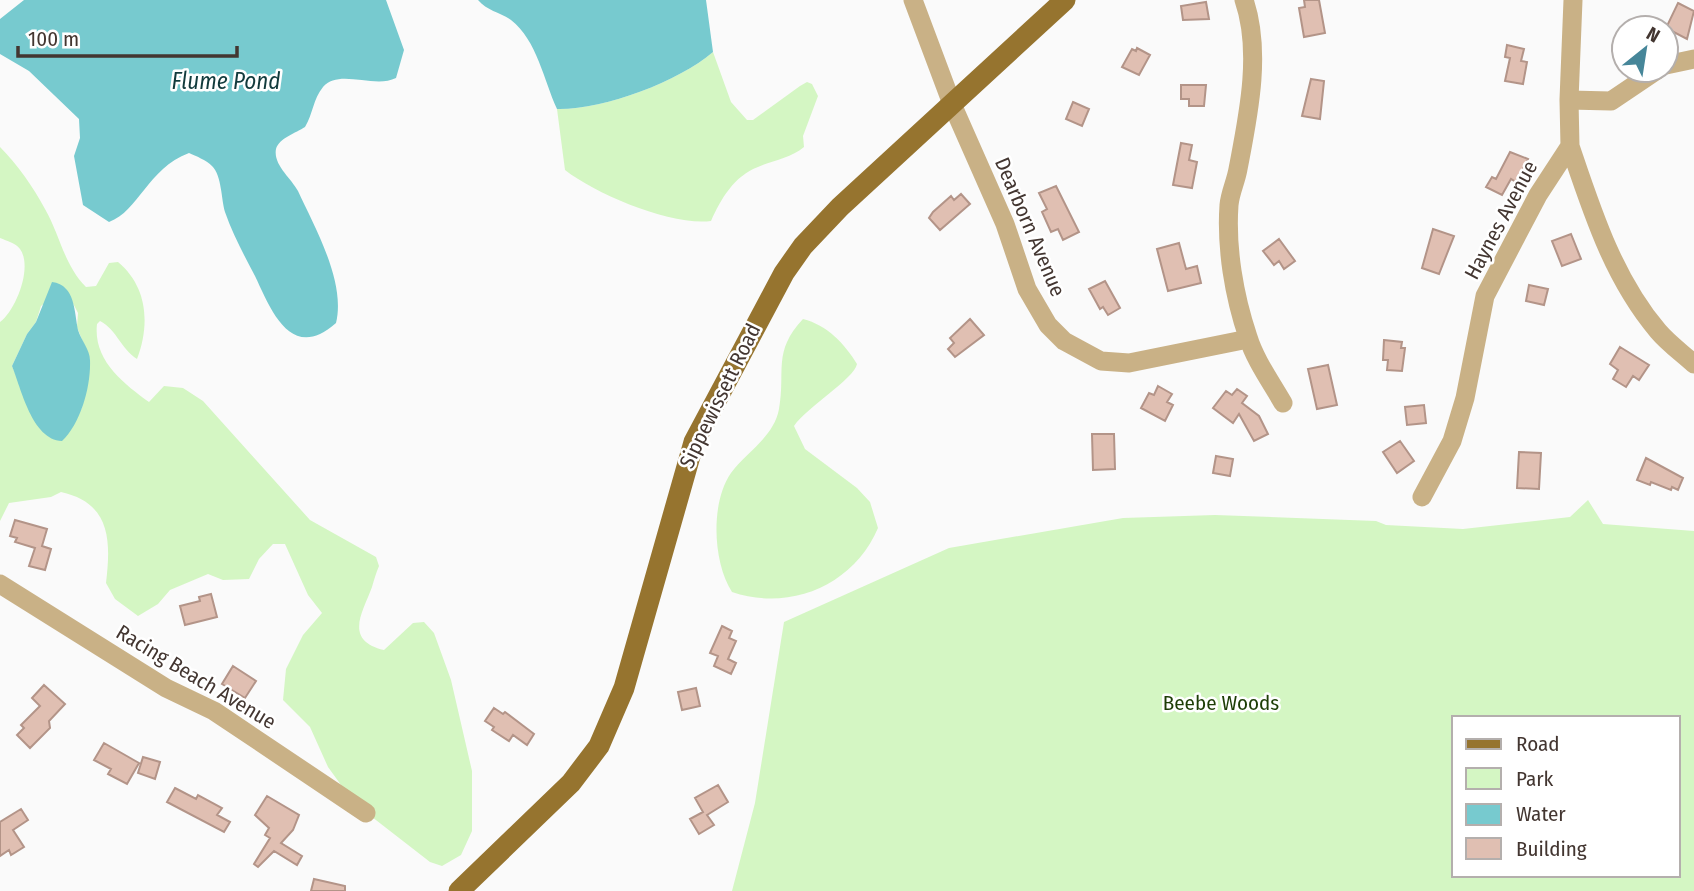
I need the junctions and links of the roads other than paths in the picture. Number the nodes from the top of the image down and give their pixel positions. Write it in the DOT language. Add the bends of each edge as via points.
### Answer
graph roads {
  1 [pos="914,0"];
  2 [pos="1065,0"];
  3 [pos="1244,0"];
  4 [pos="1573,0"];
  5 [pos="1636,84"];
  6 [pos="1569,100"];
  7 [pos="952,104"];
  8 [pos="1570,146"];
  9 [pos="1248,339"];
  10 [pos="1694,364"];
  11 [pos="1283,403"];
  12 [pos="1422,497"];
  13 [pos="0,584"];
  14 [pos="366,813"];
  15 [pos="459,891"];
  1 -- 7 [label="street, Dearborn Avenue"];
  2 -- 7 [label="main road, Sippewissett Road"];
  3 -- 9 [label="street" via="1251,46 1249,98 1229,202 1229,237"];
  4 -- 6 [label="street"];
  5 -- 6 [label="street" via="1611,101"];
  6 -- 8 [label="street"];
  7 -- 9 [label="street, Dearborn Avenue" via="1006,224 1027,289 1048,325 1064,341 1101,361 1129,363"];
  7 -- 15 [label="main road, Sippewissett Road" via="832,215 778,282 694,442 624,688 599,746 571,783"];
  8 -- 10 [label="street" via="1619,275 1659,331"];
  8 -- 12 [label="street, Haynes Avenue" via="1538,195 1485,296 1452,441"];
  9 -- 11 [label="street"];
  13 -- 14 [label="street, Racing Beach Avenue" via="166,688 214,711"];
}
